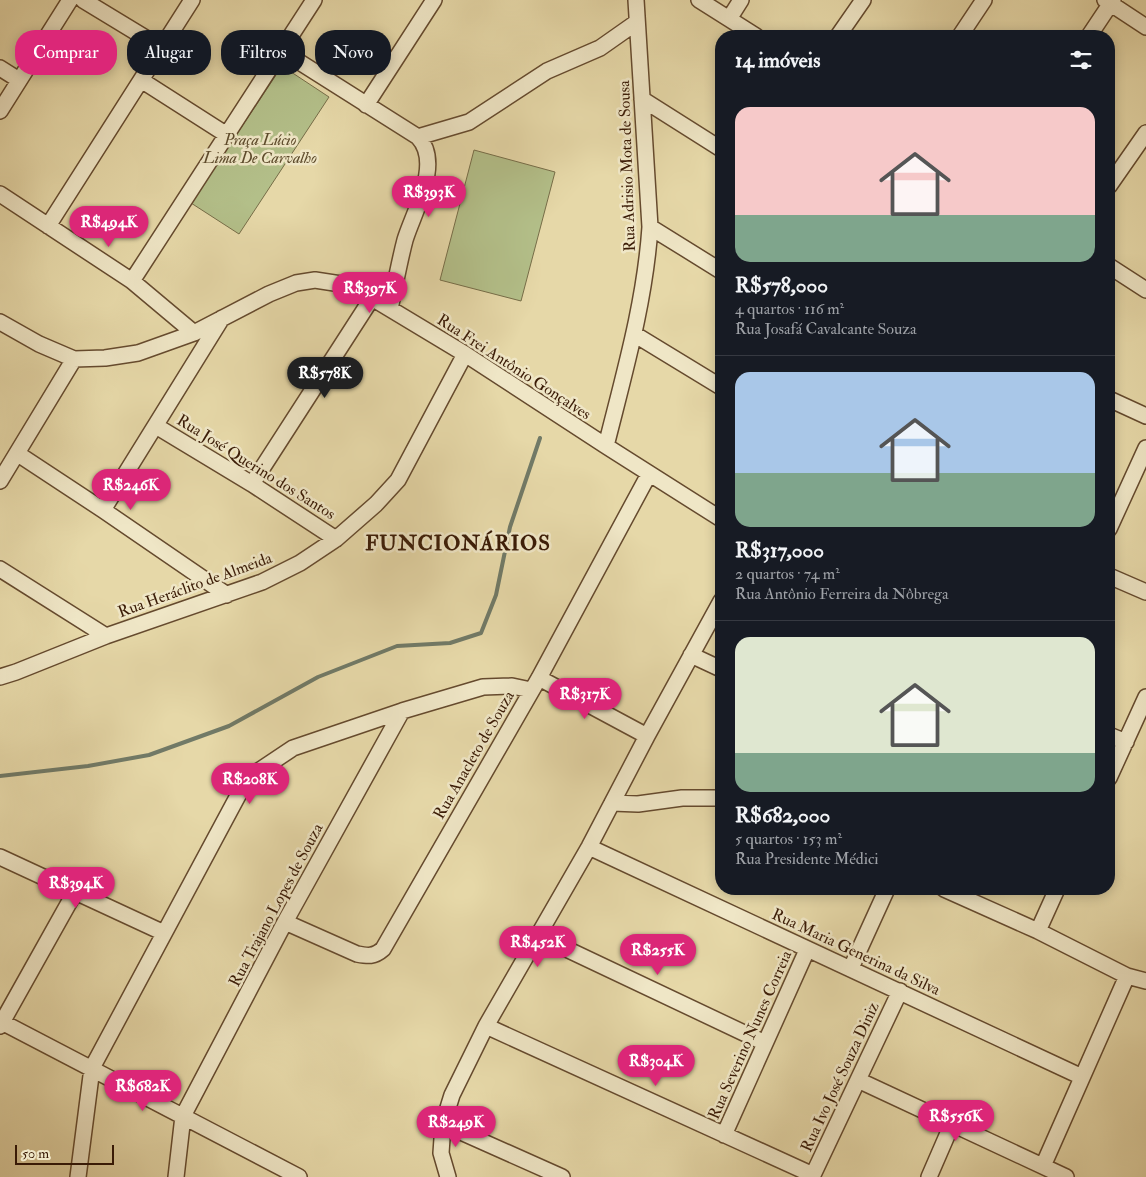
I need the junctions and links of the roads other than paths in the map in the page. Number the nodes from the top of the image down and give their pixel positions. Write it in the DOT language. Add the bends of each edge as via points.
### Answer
graph roads {
  1 [pos="70,0"];
  2 [pos="83,0"];
  3 [pos="192,0"];
  4 [pos="314,0"];
  5 [pos="434,0"];
  6 [pos="636,0"];
  7 [pos="699,0"];
  8 [pos="741,0"];
  9 [pos="863,0"];
  10 [pos="984,0"];
  11 [pos="1110,1"];
  12 [pos="729,19"];
  13 [pos="637,22"];
  14 [pos="1146,27"];
  15 [pos="132,30"];
  16 [pos="173,30"];
  17 [pos="295,30"];
  18 [pos="746,30"];
  19 [pos="842,30"];
  20 [pos="964,30"];
  21 [pos="1093,30"];
  22 [pos="305,66"];
  23 [pos="0,68"];
  24 [pos="144,75"];
  25 [pos="266,75"];
  26 [pos="19,80"];
  27 [pos="141,80"];
  28 [pos="642,99"];
  29 [pos="366,105"];
  30 [pos="0,111"];
  31 [pos="1146,133"];
  32 [pos="227,135"];
  33 [pos="418,137"];
  34 [pos="715,144"];
  35 [pos="1115,177"];
  36 [pos="0,194"];
  37 [pos="48,226"];
  38 [pos="650,227"];
  39 [pos="715,267"];
  40 [pos="1115,270"];
  41 [pos="132,281"];
  42 [pos="1146,290"];
  43 [pos="372,298"];
  44 [pos="390,309"];
  45 [pos="223,316"];
  46 [pos="0,322"];
  47 [pos="194,333"];
  48 [pos="634,334"];
  49 [pos="465,354"];
  50 [pos="74,359"];
  51 [pos="715,383"];
  52 [pos="1115,402"];
  53 [pos="1146,416"];
  54 [pos="156,426"];
  55 [pos="606,446"];
  56 [pos="1146,448"];
  57 [pos="18,454"];
  58 [pos="649,474"];
  59 [pos="0,481"];
  60 [pos="252,484"];
  61 [pos="1115,505"];
  62 [pos="103,510"];
  63 [pos="715,515"];
  64 [pos="336,539"];
  65 [pos="0,569"];
  66 [pos="1115,579"];
  67 [pos="1146,592"];
  68 [pos="226,596"];
  69 [pos="715,612"];
  70 [pos="106,636"];
  71 [pos="691,655"];
  72 [pos="715,666"];
  73 [pos="0,677"];
  74 [pos="535,684"];
  75 [pos="1145,700"];
  76 [pos="402,711"];
  77 [pos="647,736"];
  78 [pos="1115,737"];
  79 [pos="1126,742"];
  80 [pos="1115,765"];
  81 [pos="715,798"];
  82 [pos="612,803"];
  83 [pos="589,847"];
  84 [pos="0,857"];
  85 [pos="75,892"];
  86 [pos="884,895"];
  87 [pos="958,895"];
  88 [pos="1054,895"];
  89 [pos="285,922"];
  90 [pos="1038,931"];
  91 [pos="164,933"];
  92 [pos="539,936"];
  93 [pos="807,950"];
  94 [pos="851,968"];
  95 [pos="1127,976"];
  96 [pos="1146,981"];
  97 [pos="900,991"];
  98 [pos="0,1023"];
  99 [pos="486,1026"];
  100 [pos="765,1043"];
  101 [pos="92,1068"];
  102 [pos="1082,1077"];
  103 [pos="858,1080"];
  104 [pos="183,1116"];
  105 [pos="442,1124"];
  106 [pos="952,1124"];
  107 [pos="724,1135"];
  108 [pos="1043,1166"];
  109 [pos="274,1170"];
  110 [pos="812,1176"];
  111 [pos="78,1177"];
  112 [pos="176,1177"];
  113 [pos="299,1177"];
  114 [pos="448,1177"];
  115 [pos="562,1177"];
  116 [pos="929,1177"];
  117 [pos="1066,1177"];
  1 -- 26 [label="street"];
  2 -- 15 [label="street"];
  3 -- 16 [label="street"];
  4 -- 17 [label="street"];
  5 -- 29 [label="street"];
  6 -- 13 [label="street, Rua Adrisio Mota de Sousa"];
  7 -- 12 [label="street"];
  8 -- 12 [label="street"];
  9 -- 19 [label="street"];
  10 -- 20 [label="street"];
  11 -- 14 [label="street"];
  11 -- 21 [label="street"];
  12 -- 18 [label="street"];
  13 -- 28 [label="street, Rua Adrisio Mota de Sousa"];
  13 -- 33 [label="street" via="600,48 546,71 468,122"];
  22 -- 29 [label="street"];
  23 -- 26 [label="street"];
  24 -- 27 [label="street"];
  25 -- 32 [label="street"];
  26 -- 30 [label="street"];
  27 -- 32 [label="street"];
  27 -- 37 [label="street"];
  28 -- 34 [label="street"];
  28 -- 38 [label="street, Rua Adrisio Mota de Sousa"];
  29 -- 33 [label="street"];
  31 -- 35 [label="street"];
  32 -- 41 [label="street"];
  33 -- 44 [label="street" via="427,153 426,183 406,238"];
  36 -- 37 [label="street"];
  37 -- 41 [label="street"];
  38 -- 39 [label="street"];
  38 -- 48 [label="street, Rua Adrisio Mota de Sousa" via="645,281"];
  40 -- 42 [label="street"];
  41 -- 47 [label="street"];
  43 -- 44 [label="street, Rua Frei Antônio Gonçalves"];
  43 -- 45 [label="street, Rua Frei Antônio Gonçalves" via="341,284 315,280 287,286"];
  43 -- 60 [label="street"];
  44 -- 49 [label="street, Rua Frei Antônio Gonçalves"];
  45 -- 47 [label="street, Rua Frei Antônio Gonçalves"];
  45 -- 54 [label="street"];
  46 -- 50 [label="street, Rua Frei Antônio Gonçalves"];
  47 -- 50 [label="street, Rua Frei Antônio Gonçalves" via="138,353"];
  48 -- 51 [label="street"];
  48 -- 55 [label="street, Rua Adrisio Mota de Sousa"];
  49 -- 55 [label="street, Rua Frei Antônio Gonçalves"];
  49 -- 64 [label="street, Rua Heráclito de Almeida" via="398,480"];
  50 -- 57 [label="street"];
  52 -- 53 [label="street"];
  54 -- 60 [label="street, Rua José Querino dos Santos"];
  54 -- 62 [label="street"];
  55 -- 58 [label="street, Rua Frei Antônio Gonçalves"];
  56 -- 61 [label="street"];
  57 -- 59 [label="street"];
  57 -- 62 [label="street"];
  58 -- 63 [label="street, Rua Frei Antônio Gonçalves"];
  58 -- 74 [label="street, Rua Anacleto de Souza"];
  60 -- 64 [label="street, Rua José Querino dos Santos"];
  62 -- 68 [label="street"];
  64 -- 68 [label="street, Rua Heráclito de Almeida" via="300,563"];
  65 -- 70 [label="street"];
  66 -- 67 [label="street"];
  68 -- 70 [label="street, Rua Heráclito de Almeida"];
  69 -- 71 [label="street"];
  70 -- 73 [label="street, Rua Heráclito de Almeida"];
  71 -- 72 [label="street"];
  71 -- 77 [label="street"];
  74 -- 76 [label="street" via="483,686"];
  74 -- 77 [label="street"];
  74 -- 89 [label="street, Rua Anacleto de Souza" via="387,944 377,954 357,954"];
  75 -- 79 [label="street"];
  76 -- 89 [label="street, Rua Trajano Lopes de Souza"];
  76 -- 91 [label="street" via="294,748 254,774 241,790"];
  77 -- 82 [label="street"];
  78 -- 79 [label="street"];
  79 -- 80 [label="street"];
  81 -- 82 [label="street"];
  82 -- 83 [label="street"];
  83 -- 92 [label="street"];
  83 -- 93 [label="street, Rua Maria Generina da Silva"];
  84 -- 85 [label="street"];
  85 -- 91 [label="street"];
  85 -- 98 [label="street"];
  86 -- 94 [label="street"];
  87 -- 90 [label="street"];
  88 -- 90 [label="street"];
  89 -- 104 [label="street, Rua Trajano Lopes de Souza"];
  90 -- 95 [label="street"];
  91 -- 101 [label="street"];
  92 -- 99 [label="street"];
  92 -- 100 [label="street"];
  93 -- 94 [label="street, Rua Maria Generina da Silva"];
  93 -- 100 [label="street, Rua Severino Nunes Correia"];
  94 -- 97 [label="street, Rua Maria Generina da Silva"];
  95 -- 96 [label="street"];
  95 -- 102 [label="street"];
  97 -- 102 [label="street, Rua Maria Generina da Silva"];
  97 -- 103 [label="street, Rua Ivo José Souza Diniz"];
  98 -- 101 [label="street"];
  99 -- 105 [label="street" via="452,1095"];
  99 -- 107 [label="street"];
  100 -- 107 [label="street, Rua Severino Nunes Correia"];
  101 -- 104 [label="street"];
  101 -- 111 [label="street"];
  102 -- 108 [label="street"];
  103 -- 106 [label="street"];
  103 -- 110 [label="street, Rua Ivo José Souza Diniz"];
  104 -- 109 [label="street"];
  104 -- 112 [label="street"];
  105 -- 114 [label="street" via="441,1153"];
  105 -- 115 [label="street"];
  106 -- 108 [label="street"];
  106 -- 116 [label="street"];
  107 -- 110 [label="street"];
  108 -- 117 [label="street"];
  109 -- 113 [label="street"];
}
